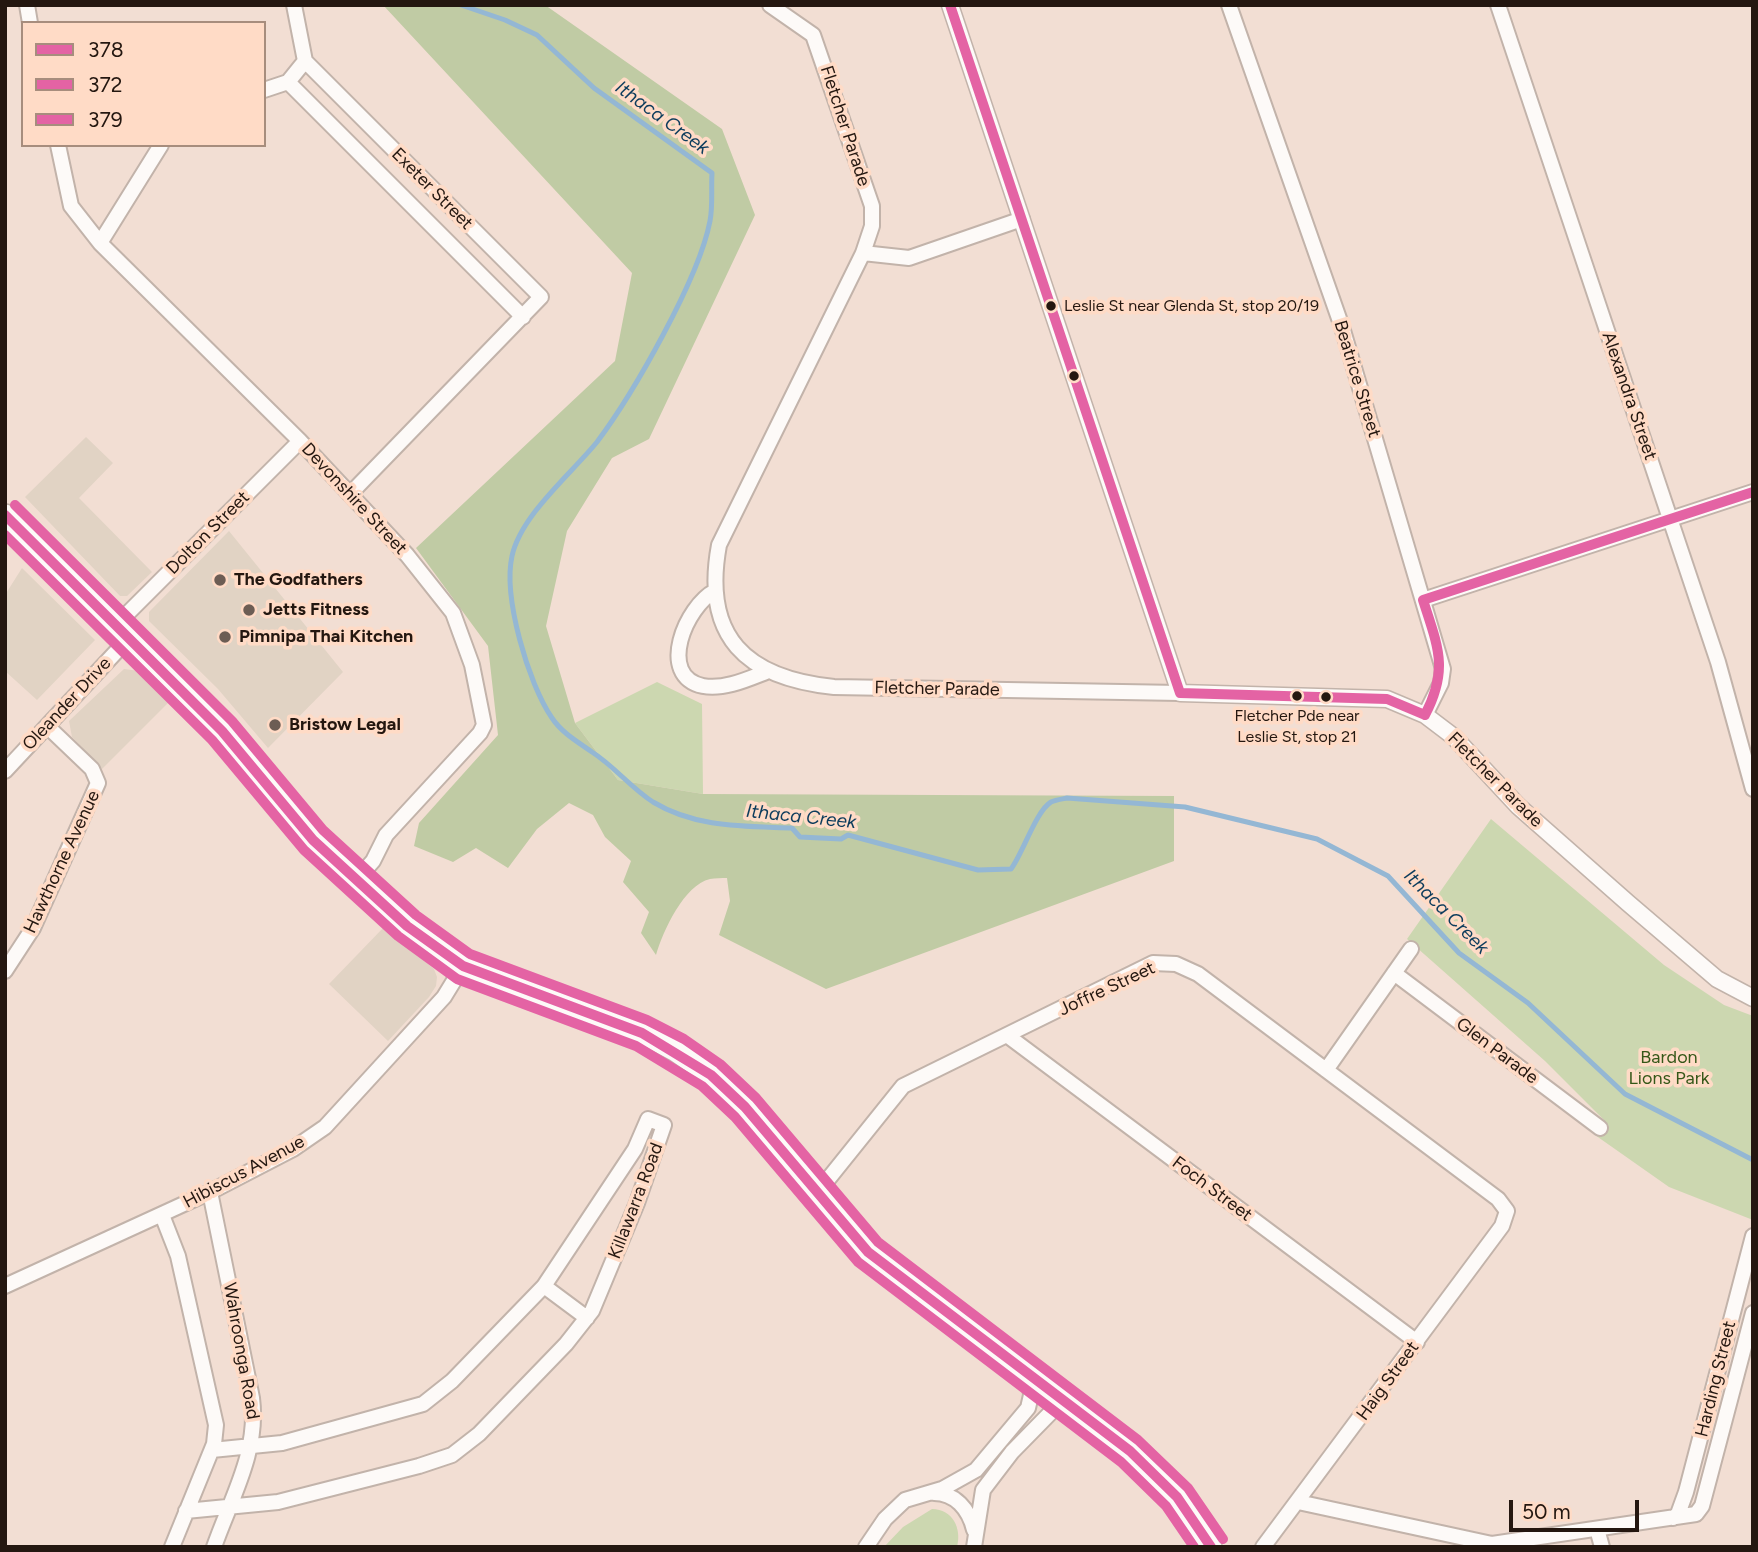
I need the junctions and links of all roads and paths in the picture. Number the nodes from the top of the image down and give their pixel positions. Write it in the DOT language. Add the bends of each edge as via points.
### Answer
graph roads {
  1 [pos="294,5"];
  2 [pos="770,5"];
  3 [pos="950,5"];
  4 [pos="1229,5"];
  5 [pos="1498,5"];
  6 [pos="305,61"];
  7 [pos="288,82"];
  8 [pos="266,89"];
  9 [pos="58,147"];
  10 [pos="160,147"];
  11 [pos="1022,219"];
  12 [pos="100,243"];
  13 [pos="863,253"];
  14 [pos="523,317"];
  15 [pos="300,441"];
  16 [pos="1753,492"];
  17 [pos="351,493"];
  18 [pos="5,515"];
  19 [pos="1671,521"];
  20 [pos="715,591"];
  21 [pos="1423,600"];
  22 [pos="122,631"];
  23 [pos="766,672"];
  24 [pos="1180,693"];
  25 [pos="1425,715"];
  26 [pos="47,726"];
  27 [pos="5,771"];
  28 [pos="1753,789"];
  29 [pos="356,880"];
  30 [pos="1411,948"];
  31 [pos="463,966"];
  32 [pos="5,971"];
  33 [pos="1394,973"];
  34 [pos="1753,998"];
  35 [pos="1008,1036"];
  36 [pos="1326,1070"];
  37 [pos="1600,1128"];
  38 [pos="618,1174"];
  39 [pos="648,1175"];
  40 [pos="210,1192"];
  41 [pos="817,1193"];
  42 [pos="1507,1211"];
  43 [pos="162,1215"];
  44 [pos="1753,1236"];
  45 [pos="5,1286"];
  46 [pos="544,1286"];
  47 [pos="1753,1312"];
  48 [pos="587,1318"];
  49 [pos="1417,1342"];
  50 [pos="1029,1375"];
  51 [pos="1063,1400"];
  52 [pos="1006,1447"];
  53 [pos="252,1448"];
  54 [pos="212,1450"];
  55 [pos="925,1494"];
  56 [pos="1298,1502"];
  57 [pos="229,1506"];
  58 [pos="186,1511"];
  59 [pos="1673,1518"];
  60 [pos="1597,1529"];
  61 [pos="172,1547"];
  62 [pos="214,1547"];
  63 [pos="866,1547"];
  64 [pos="974,1547"];
  65 [pos="1211,1547"];
  66 [pos="1263,1547"];
  67 [pos="1601,1547"];
  1 -- 6 [label="street"];
  2 -- 13 [label="street, Fletcher Parade" via="813,35 822,54 872,206 872,226"];
  3 -- 11 [label="street"];
  4 -- 21 [label="street, Beatrice Street" via="1342,327"];
  5 -- 19 [label="street, Alexandra Street"];
  6 -- 7 [label="street"];
  6 -- 14 [label="street, Exeter Street" via="541,297"];
  7 -- 8 [label="street"];
  7 -- 14 [label="street, Exeter Street"];
  9 -- 12 [label="street, Devonshire Street" via="71,206"];
  10 -- 12 [label="street"];
  11 -- 13 [label="street" via="909,258"];
  11 -- 24 [label="street"];
  12 -- 15 [label="street, Devonshire Street"];
  13 -- 20 [label="street, Fletcher Parade" via="719,545"];
  14 -- 17 [label="street, Exeter Street"];
  15 -- 17 [label="street, Devonshire Street"];
  15 -- 22 [label="street, Dolton Street"];
  16 -- 19 [label="street"];
  17 -- 29 [label="street, Devonshire Street" via="453,613 472,665 484,725 386,835 373,861"];
  18 -- 22 [label="main road"];
  19 -- 21 [label="street"];
  19 -- 28 [label="street, Alexandra Street" via="1722,674"];
  20 -- 23 [label="street, Fletcher Parade" via="721,621 732,640"];
  20 -- 23 [label="street" via="704,596 684,627 680,659 686,675 695,683 717,686"];
  21 -- 25 [label="street, Beatrice Street" via="1443,669"];
  22 -- 26 [label="street, Oleander Drive"];
  22 -- 29 [label="main road" via="222,731 298,825"];
  23 -- 24 [label="street, Fletcher Parade" via="798,683 834,687"];
  24 -- 25 [label="street, Fletcher Parade" via="1387,699"];
  25 -- 34 [label="street, Fletcher Parade" via="1454,737 1518,806 1628,903 1717,979"];
  26 -- 27 [label="street, Oleander Drive"];
  26 -- 32 [label="street, Hawthorne Avenue" via="92,769 98,783 33,928"];
  29 -- 31 [label="main road" via="421,938"];
  30 -- 33 [label="street"];
  31 -- 40 [label="street, Hibiscus Avenue" via="444,997 325,1127"];
  31 -- 41 [label="main road" via="621,1024 676,1051 745,1107"];
  33 -- 36 [label="street"];
  33 -- 37 [label="street, Glen Parade"];
  35 -- 36 [label="street, Joffre Street" via="1153,963 1176,964 1198,974"];
  35 -- 41 [label="street, Joffre Street" via="903,1086"];
  35 -- 49 [label="street, Foch Street"];
  36 -- 42 [label="street, Joffre Street" via="1498,1199"];
  38 -- 39 [label="street" via="632,1170"];
  38 -- 39 [label="street, Killawarra Road" via="648,1119 664,1125"];
  38 -- 46 [label="street, Killawarra Road"];
  39 -- 48 [label="street, Killawarra Road"];
  40 -- 43 [label="street, Hibiscus Avenue"];
  40 -- 53 [label="street, Wahroonga Road" via="252,1398"];
  41 -- 50 [label="main road" via="880,1262"];
  42 -- 49 [label="street, Haig Street" via="1502,1226"];
  43 -- 45 [label="street, Hibiscus Avenue"];
  43 -- 54 [label="street, Wahroonga Road" via="178,1256 214,1403"];
  44 -- 59 [label="street, Harding Street" via="1686,1492"];
  46 -- 48 [label="street"];
  46 -- 53 [label="street, Killawarra Road" via="423,1405"];
  47 -- 59 [label="street, Harding Street" via="1702,1506 1694,1514"];
  48 -- 57 [label="street, Killawarra Road" via="479,1434 452,1455 278,1502"];
  49 -- 56 [label="street, Haig Street"];
  50 -- 51 [label="main road"];
  50 -- 52 [label="street" via="1028,1408"];
  51 -- 52 [label="street"];
  51 -- 65 [label="main road" via="1162,1481"];
  52 -- 55 [label="street" via="967,1477"];
  52 -- 64 [label="street" via="980,1497"];
  53 -- 54 [label="street, Killawarra Road"];
  53 -- 57 [label="street, Wahroonga Road"];
  54 -- 58 [label="street, Wahroonga Road"];
  55 -- 63 [label="street" via="902,1502"];
  55 -- 64 [label="street" via="944,1493 959,1503 973,1525"];
  56 -- 60 [label="street, Harding Street" via="1492,1544"];
  56 -- 66 [label="street, Haig Street"];
  57 -- 58 [label="street, Killawarra Road"];
  57 -- 62 [label="street, Wahroonga Road"];
  58 -- 61 [label="street, Wahroonga Road"];
  59 -- 60 [label="street, Harding Street"];
  60 -- 67 [label="street"];
}
